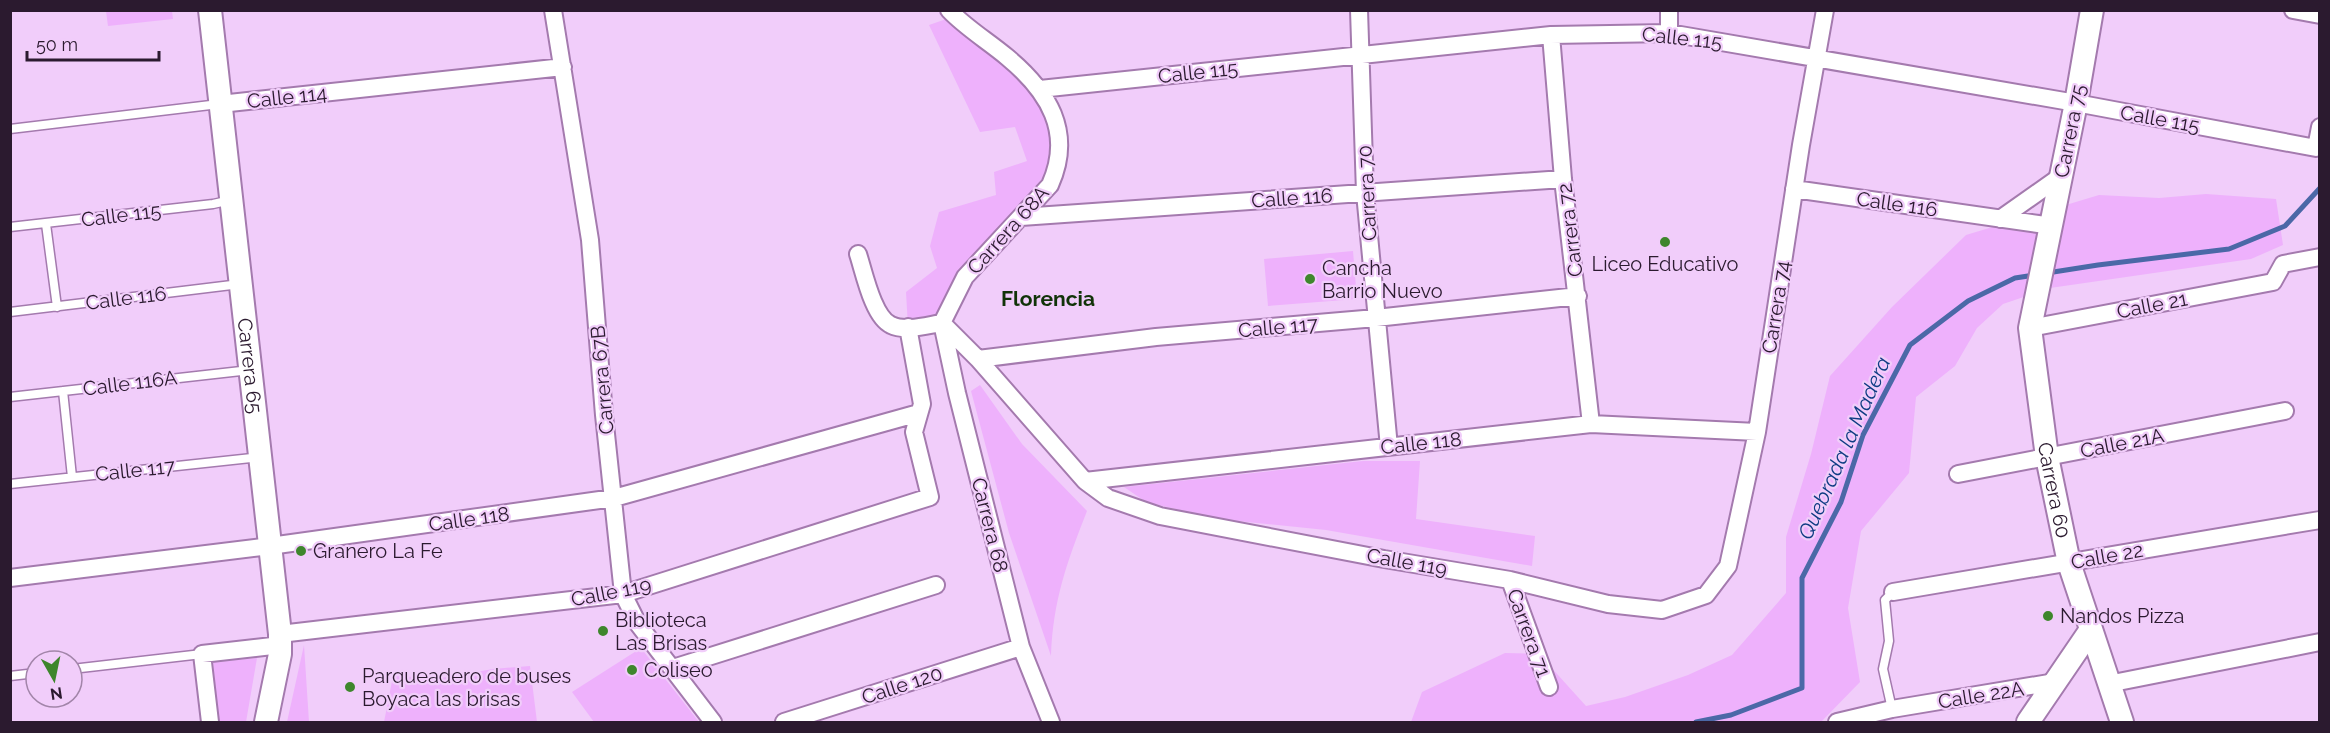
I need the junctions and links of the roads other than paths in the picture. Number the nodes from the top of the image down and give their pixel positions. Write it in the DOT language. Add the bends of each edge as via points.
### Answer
graph roads {
  1 [pos="210,10"];
  2 [pos="553,10"];
  3 [pos="949,10"];
  4 [pos="1359,10"];
  5 [pos="1669,10"];
  6 [pos="1825,10"];
  7 [pos="2092,10"];
  8 [pos="2293,10"];
  9 [pos="2319,15"];
  10 [pos="1670,33"];
  11 [pos="1551,35"];
  12 [pos="1362,55"];
  13 [pos="1817,57"];
  14 [pos="563,67"];
  15 [pos="1040,89"];
  16 [pos="2076,103"];
  17 [pos="220,104"];
  18 [pos="2319,127"];
  19 [pos="10,129"];
  20 [pos="2061,176"];
  21 [pos="1563,179"];
  22 [pos="1794,189"];
  23 [pos="1365,193"];
  24 [pos="232,200"];
  25 [pos="1021,217"];
  26 [pos="2000,219"];
  27 [pos="46,224"];
  28 [pos="2052,226"];
  29 [pos="10,227"];
  30 [pos="2046,252"];
  31 [pos="858,254"];
  32 [pos="2319,257"];
  33 [pos="240,284"];
  34 [pos="1578,296"];
  35 [pos="57,307"];
  36 [pos="10,312"];
  37 [pos="1376,318"];
  38 [pos="942,323"];
  39 [pos="908,327"];
  40 [pos="2030,328"];
  41 [pos="978,359"];
  42 [pos="250,370"];
  43 [pos="63,391"];
  44 [pos="10,397"];
  45 [pos="2285,411"];
  46 [pos="919,413"];
  47 [pos="1591,424"];
  48 [pos="1757,432"];
  49 [pos="1389,447"];
  50 [pos="260,457"];
  51 [pos="2047,457"];
  52 [pos="1958,474"];
  53 [pos="72,477"];
  54 [pos="1085,481"];
  55 [pos="10,484"];
  56 [pos="614,498"];
  57 [pos="2319,520"];
  58 [pos="270,546"];
  59 [pos="2069,563"];
  60 [pos="10,578"];
  61 [pos="1510,580"];
  62 [pos="936,585"];
  63 [pos="1893,592"];
  64 [pos="623,594"];
  65 [pos="1706,595"];
  66 [pos="2090,631"];
  67 [pos="280,640"];
  68 [pos="2319,642"];
  69 [pos="1021,647"];
  70 [pos="202,654"];
  71 [pos="84,668"];
  72 [pos="673,668"];
  73 [pos="2055,682"];
  74 [pos="2109,684"];
  75 [pos="1549,687"];
  76 [pos="1892,710"];
  77 [pos="1837,722"];
  78 [pos="210,723"];
  79 [pos="266,723"];
  80 [pos="713,723"];
  81 [pos="784,723"];
  82 [pos="1051,723"];
  83 [pos="2028,723"];
  84 [pos="2122,723"];
  1 -- 17 [label="main road, Carrera 65"];
  2 -- 14 [label="street, Carrera 67B"];
  3 -- 15 [label="street, Carrera 68A" via="1008,57"];
  4 -- 12 [label="street, Carrera 70"];
  5 -- 10 [label="street"];
  6 -- 13 [label="street, Carrera 74"];
  7 -- 16 [label="main road, Carrera 75"];
  8 -- 9 [label="street"];
  10 -- 11 [label="street, Calle 115"];
  10 -- 13 [label="street, Calle 115"];
  11 -- 12 [label="street, Calle 115"];
  11 -- 21 [label="street, Carrera 72"];
  12 -- 15 [label="street, Calle 115"];
  12 -- 23 [label="street, Carrera 70"];
  13 -- 16 [label="street, Calle 115"];
  13 -- 22 [label="street, Carrera 74"];
  14 -- 17 [label="street, Calle 114"];
  14 -- 56 [label="street, Carrera 67B" via="590,240"];
  15 -- 25 [label="street, Carrera 68A" via="1054,114 1060,139 1058,166 1050,185"];
  16 -- 18 [label="street, Calle 115" via="2316,148"];
  16 -- 20 [label="main road, Carrera 75"];
  17 -- 19 [label="lane, Calle 114"];
  17 -- 24 [label="main road, Carrera 65"];
  20 -- 26 [label="street"];
  20 -- 28 [label="main road, Carrera 75"];
  21 -- 23 [label="street, Calle 116"];
  21 -- 34 [label="street, Carrera 72"];
  22 -- 26 [label="street, Calle 116"];
  22 -- 48 [label="street, Carrera 74"];
  23 -- 25 [label="street, Calle 116"];
  23 -- 37 [label="street, Carrera 70"];
  24 -- 27 [label="lane, Calle 115"];
  24 -- 33 [label="main road, Carrera 65"];
  25 -- 38 [label="street, Carrera 68A" via="965,277"];
  26 -- 28 [label="street, Calle 116"];
  27 -- 29 [label="lane, Calle 115"];
  27 -- 35 [label="lane"];
  28 -- 30 [label="main road, Carrera 75"];
  30 -- 40 [label="main road, Carrera 60"];
  31 -- 39 [label="street" via="878,313 891,325"];
  32 -- 40 [label="street, Calle 21" via="2283,264 2273,282"];
  33 -- 35 [label="lane, Calle 116"];
  33 -- 42 [label="main road, Carrera 65"];
  34 -- 37 [label="street, Calle 117"];
  34 -- 47 [label="street, Carrera 72"];
  35 -- 36 [label="lane, Calle 116"];
  37 -- 41 [label="street, Calle 117" via="1156,337"];
  37 -- 49 [label="street, Carrera 70"];
  38 -- 39 [label="street"];
  38 -- 41 [label="street"];
  38 -- 69 [label="street, Carrera 68"];
  39 -- 46 [label="street" via="922,404"];
  40 -- 51 [label="main road, Carrera 60"];
  41 -- 54 [label="street"];
  42 -- 43 [label="lane, Calle 116A"];
  42 -- 50 [label="main road, Carrera 65"];
  43 -- 44 [label="lane, Calle 116A"];
  43 -- 53 [label="lane"];
  45 -- 51 [label="street, Calle 21A"];
  46 -- 56 [label="street, Calle 118"];
  46 -- 64 [label="street, Calle 119" via="914,432 930,497"];
  47 -- 48 [label="street, Calle 118"];
  47 -- 49 [label="street, Calle 118"];
  48 -- 65 [label="street, Carrera 74" via="1728,566"];
  49 -- 54 [label="street, Calle 118"];
  50 -- 53 [label="lane, Calle 117"];
  50 -- 58 [label="main road, Carrera 65"];
  51 -- 52 [label="street, Calle 21A"];
  51 -- 59 [label="main road, Carrera 60"];
  53 -- 55 [label="lane, Calle 117"];
  54 -- 61 [label="street, Calle 119" via="1108,498 1160,516"];
  56 -- 58 [label="street, Calle 118"];
  56 -- 64 [label="street, Carrera 67B"];
  57 -- 59 [label="street, Calle 22"];
  58 -- 60 [label="street, Calle 118"];
  58 -- 67 [label="main road, Carrera 65"];
  59 -- 63 [label="street, Calle 22"];
  59 -- 66 [label="main road, Carrera 60"];
  61 -- 65 [label="street, Calle 119" via="1608,604 1662,610"];
  61 -- 75 [label="street, Carrera 71"];
  62 -- 72 [label="street"];
  63 -- 76 [label="lane" via="1885,600 1889,640 1883,669"];
  64 -- 67 [label="street, Calle 119"];
  64 -- 72 [label="street, Carrera 67B" via="638,624"];
  66 -- 73 [label="main road"];
  66 -- 74 [label="main road, Carrera 60"];
  67 -- 70 [label="street, Calle 119"];
  67 -- 79 [label="main road, Carrera 65"];
  68 -- 74 [label="street"];
  69 -- 81 [label="street, Calle 120"];
  69 -- 82 [label="street, Carrera 68"];
  70 -- 71 [label="lane, Calle 119"];
  70 -- 78 [label="street"];
  72 -- 80 [label="street, Carrera 67B"];
  73 -- 76 [label="street, Calle 22A"];
  73 -- 83 [label="main road"];
  74 -- 84 [label="main road, Carrera 60"];
  76 -- 77 [label="street, Calle 22A"];
}
